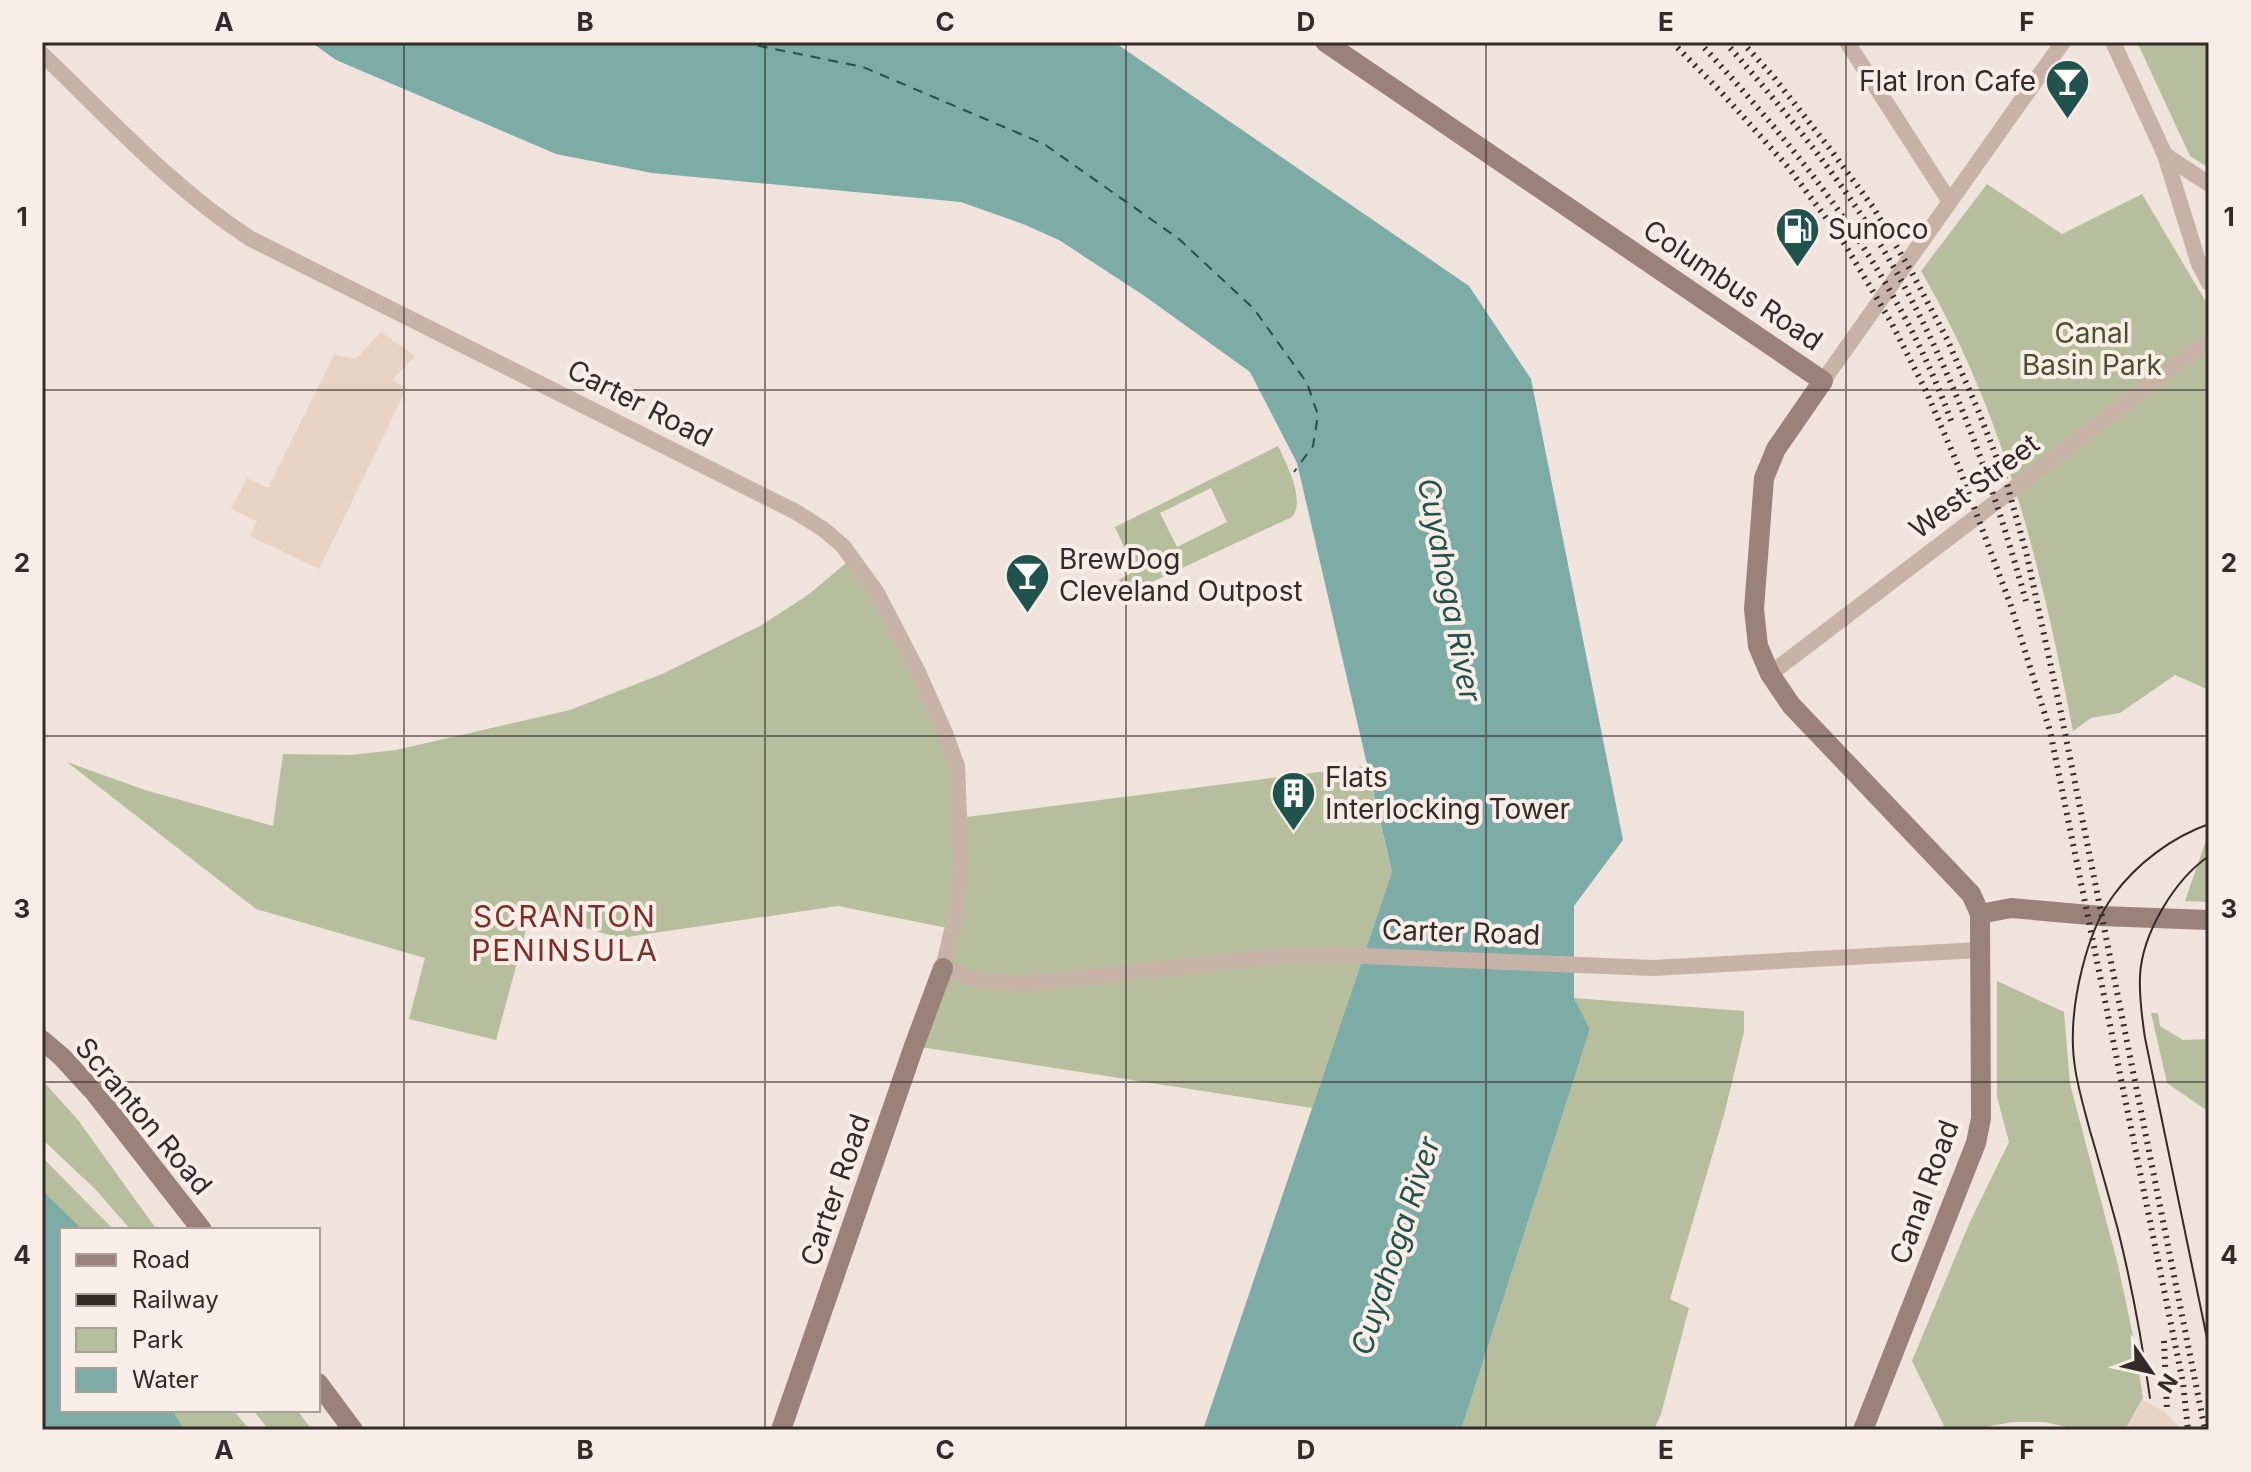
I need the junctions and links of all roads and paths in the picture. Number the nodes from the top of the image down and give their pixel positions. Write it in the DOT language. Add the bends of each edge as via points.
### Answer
graph roads {
  1 [pos="1325,42"];
  2 [pos="1847,42"];
  3 [pos="2063,42"];
  4 [pos="2113,42"];
  5 [pos="42,54"];
  6 [pos="2165,155"];
  7 [pos="2209,184"];
  8 [pos="1950,202"];
  9 [pos="2209,283"];
  10 [pos="2209,340"];
  11 [pos="1823,381"];
  12 [pos="1770,674"];
  13 [pos="1980,914"];
  14 [pos="2209,920"];
  15 [pos="1979,950"];
  16 [pos="943,968"];
  17 [pos="42,1040"];
  18 [pos="200,1228"];
  19 [pos="320,1386"];
  20 [pos="353,1430"];
  21 [pos="781,1430"];
  22 [pos="1863,1430"];
  1 -- 11 [label="street, Columbus Road"];
  2 -- 8 [label="street"];
  3 -- 8 [label="street"];
  4 -- 6 [label="street"];
  5 -- 16 [label="street, Carter Road" via="185,190 251,239 796,512 843,546 891,618 957,766 961,865"];
  6 -- 7 [label="street"];
  6 -- 9 [label="street"];
  8 -- 11 [label="street"];
  10 -- 12 [label="street, West Street"];
  11 -- 12 [label="street, Columbus Road" via="1776,449 1764,478 1754,609 1758,646"];
  12 -- 13 [label="street, Columbus Road" via="1791,705 1971,894"];
  13 -- 14 [label="street" via="2011,908"];
  13 -- 15 [label="street, Canal Road"];
  15 -- 16 [label="street, Carter Road" via="1653,968 1281,956 1023,984 982,980"];
  15 -- 22 [label="street, Canal Road" via="1981,1118 1976,1143"];
  16 -- 21 [label="street, Carter Road"];
  17 -- 18 [label="street, Scranton Road" via="95,1093"];
  19 -- 20 [label="street"];
}
